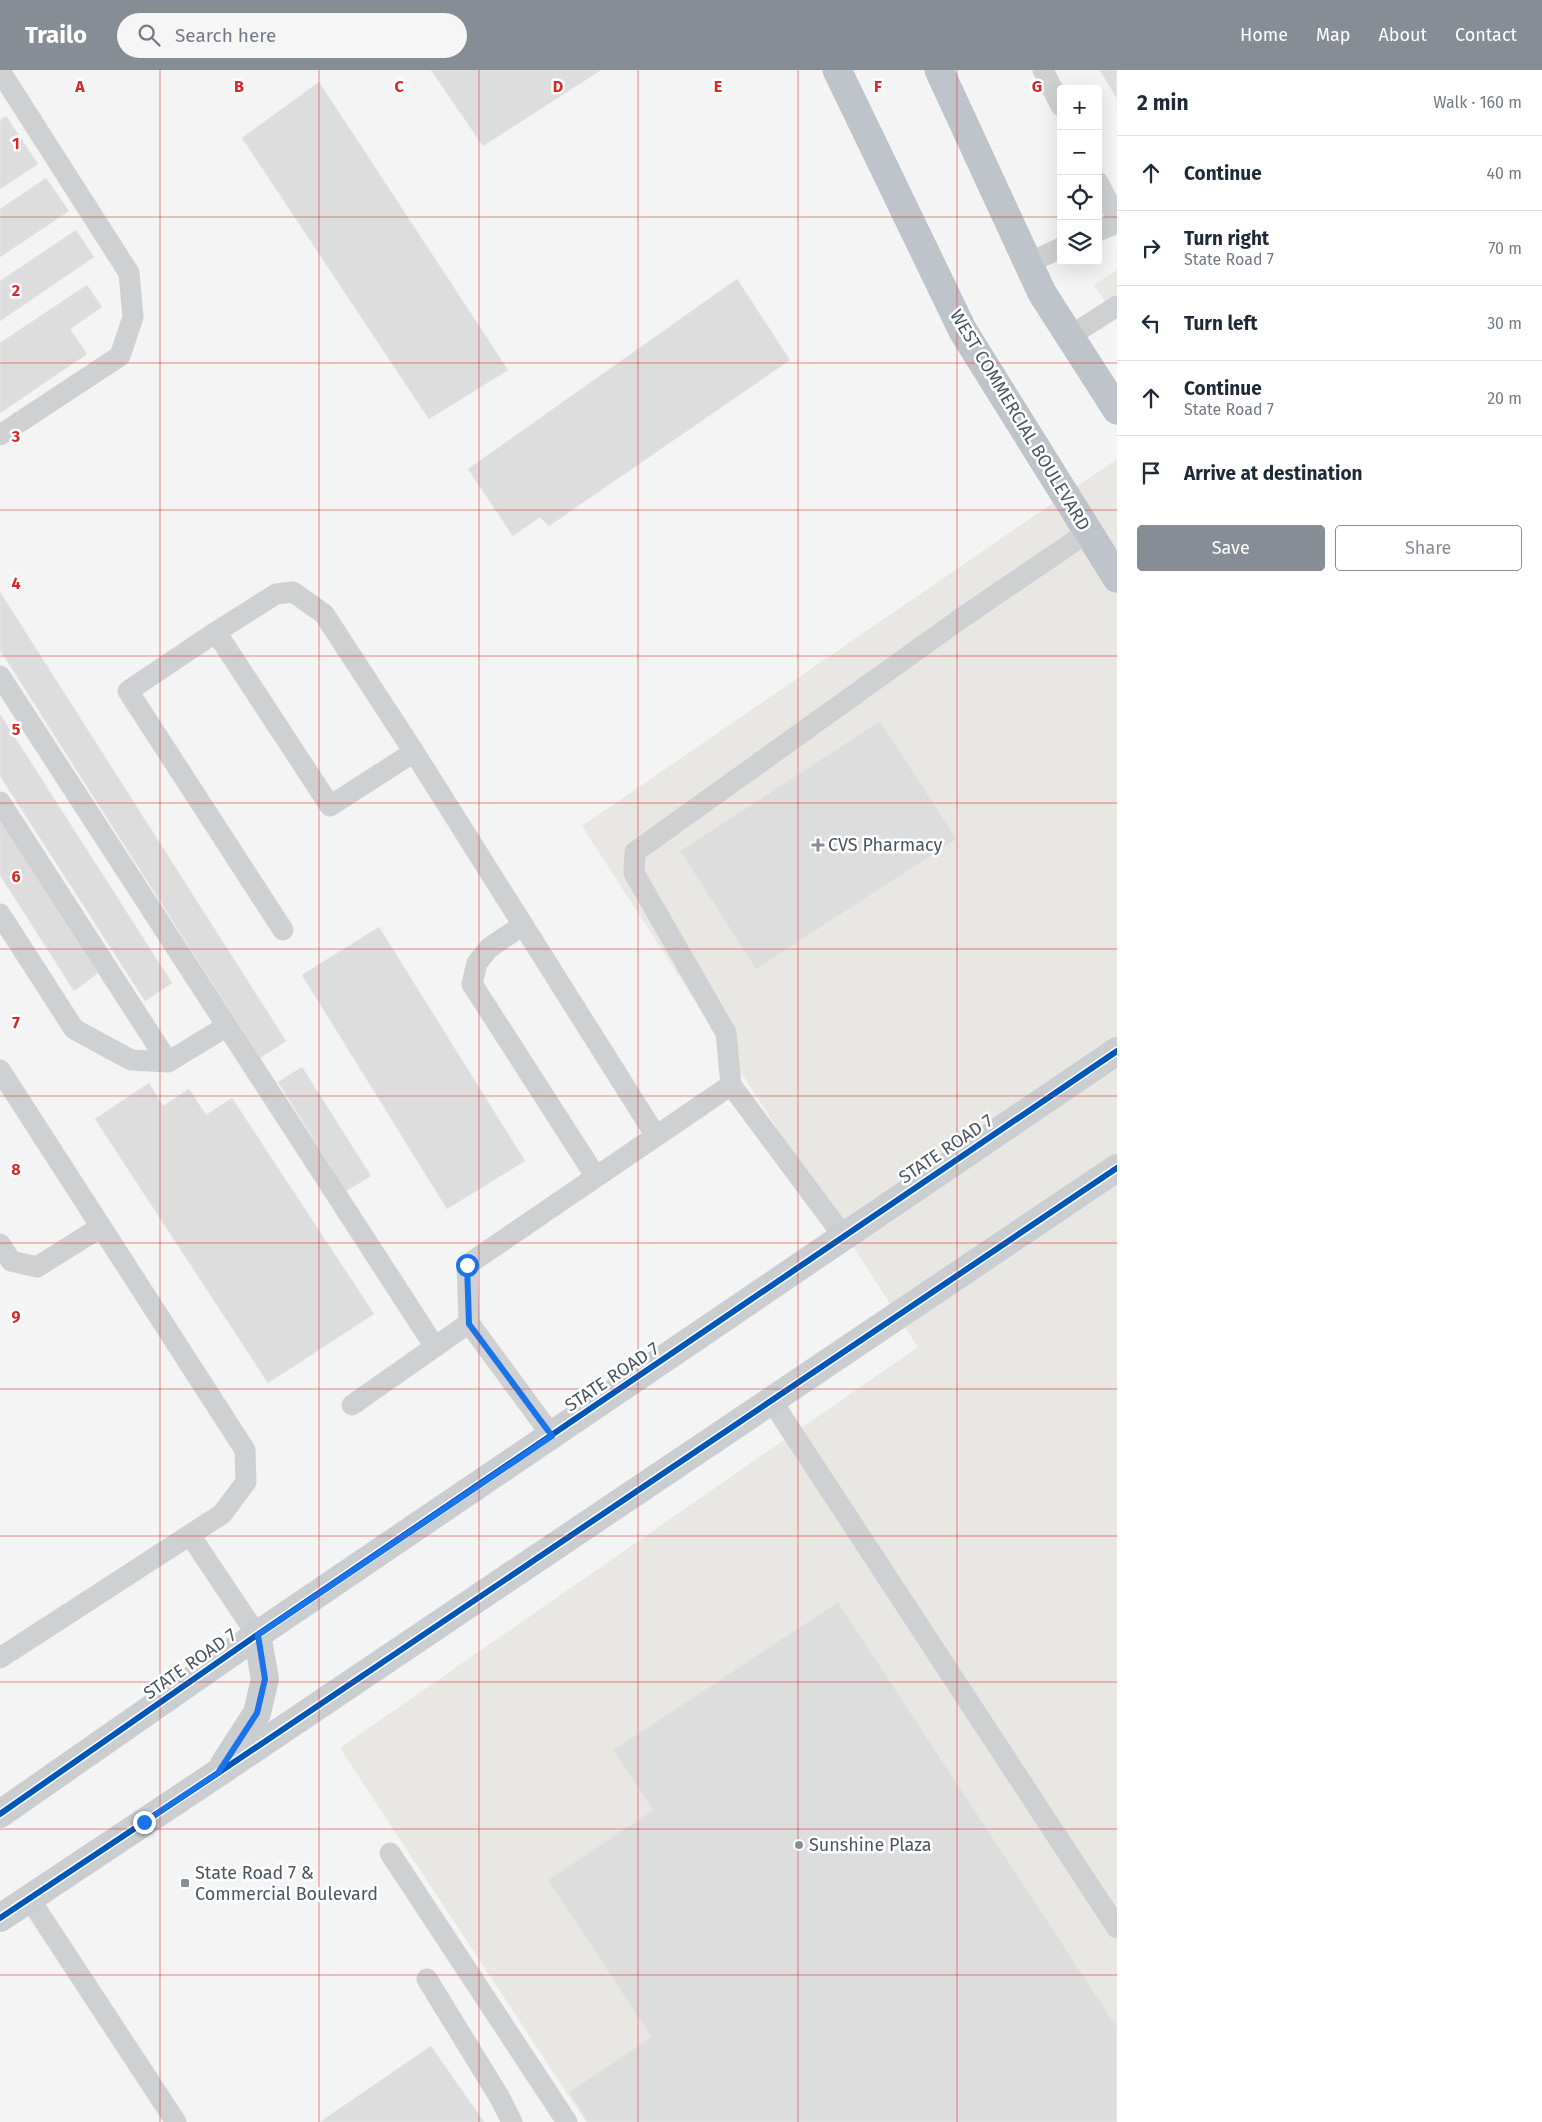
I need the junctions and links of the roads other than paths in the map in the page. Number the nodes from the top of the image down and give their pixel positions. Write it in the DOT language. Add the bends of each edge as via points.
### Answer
graph roads {
  1 [pos="837,70"];
  2 [pos="939,70"];
  3 [pos="1043,70"];
  4 [pos="0,72"];
  5 [pos="1057,98"];
  6 [pos="1102,190"];
  7 [pos="1117,221"];
  8 [pos="1102,229"];
  9 [pos="1057,250"];
  10 [pos="1028,263"];
  11 [pos="1117,306"];
  12 [pos="1070,336"];
  13 [pos="1117,410"];
  14 [pos="0,435"];
  15 [pos="1088,532"];
  16 [pos="1117,578"];
  17 [pos="216,632"];
  18 [pos="0,676"];
  19 [pos="414,752"];
  20 [pos="0,802"];
  21 [pos="0,914"];
  22 [pos="523,925"];
  23 [pos="283,930"];
  24 [pos="227,1026"];
  25 [pos="1117,1051"];
  26 [pos="168,1062"];
  27 [pos="0,1070"];
  28 [pos="732,1085"];
  29 [pos="656,1136"];
  30 [pos="1117,1168"];
  31 [pos="596,1177"];
  32 [pos="101,1227"];
  33 [pos="844,1237"];
  34 [pos="0,1244"];
  35 [pos="469,1324"];
  36 [pos="435,1347"];
  37 [pos="771,1400"];
  38 [pos="352,1405"];
  39 [pos="552,1436"];
  40 [pos="190,1535"];
  41 [pos="258,1635"];
  42 [pos="0,1658"];
  43 [pos="218,1773"];
  44 [pos="0,1814"];
  45 [pos="390,1853"];
  46 [pos="29,1898"];
  47 [pos="0,1918"];
  48 [pos="1117,1928"];
  49 [pos="426,1979"];
  50 [pos="176,2122"];
  51 [pos="512,2122"];
  52 [pos="567,2122"];
  1 -- 15 [label="highway, WEST COMMERCIAL BOULEVARD" via="963,331"];
  2 -- 10 [label="highway"];
  3 -- 5 [label="lane"];
  4 -- 14 [label="lane" via="129,273 133,317 120,356"];
  6 -- 7 [label="lane"];
  7 -- 8 [label="lane"];
  9 -- 10 [label="lane"];
  10 -- 12 [label="highway" via="1042,293"];
  11 -- 12 [label="lane"];
  12 -- 13 [label="highway"];
  15 -- 16 [label="highway, WEST COMMERCIAL BOULEVARD"];
  15 -- 28 [label="lane" via="635,852 634,873 726,1033"];
  17 -- 19 [label="lane" via="276,594 294,592 324,614"];
  17 -- 19 [label="lane" via="330,806"];
  17 -- 23 [label="lane" via="128,691"];
  18 -- 24 [label="lane"];
  19 -- 22 [label="lane"];
  20 -- 26 [label="lane"];
  21 -- 26 [label="lane" via="74,1029 131,1060"];
  22 -- 29 [label="lane"];
  22 -- 31 [label="lane" via="489,948 477,963 472,984"];
  24 -- 26 [label="lane"];
  24 -- 36 [label="lane"];
  25 -- 33 [label="main road, STATE ROAD 7"];
  27 -- 32 [label="lane"];
  28 -- 29 [label="lane"];
  28 -- 33 [label="lane"];
  29 -- 31 [label="lane"];
  30 -- 37 [label="main road"];
  31 -- 35 [label="lane" via="467,1265"];
  32 -- 34 [label="lane" via="37,1267 11,1261"];
  32 -- 40 [label="lane" via="245,1450 246,1482 222,1514"];
  33 -- 39 [label="main road, STATE ROAD 7"];
  35 -- 36 [label="lane"];
  35 -- 39 [label="lane"];
  36 -- 38 [label="lane"];
  37 -- 43 [label="main road"];
  37 -- 48 [label="lane"];
  39 -- 41 [label="main road, STATE ROAD 7"];
  40 -- 41 [label="lane"];
  40 -- 42 [label="lane"];
  41 -- 43 [label="main road" via="265,1679 257,1713"];
  41 -- 44 [label="main road, STATE ROAD 7"];
  43 -- 46 [label="main road"];
  45 -- 52 [label="lane"];
  46 -- 47 [label="main road"];
  46 -- 50 [label="lane"];
  49 -- 51 [label="lane"];
}
